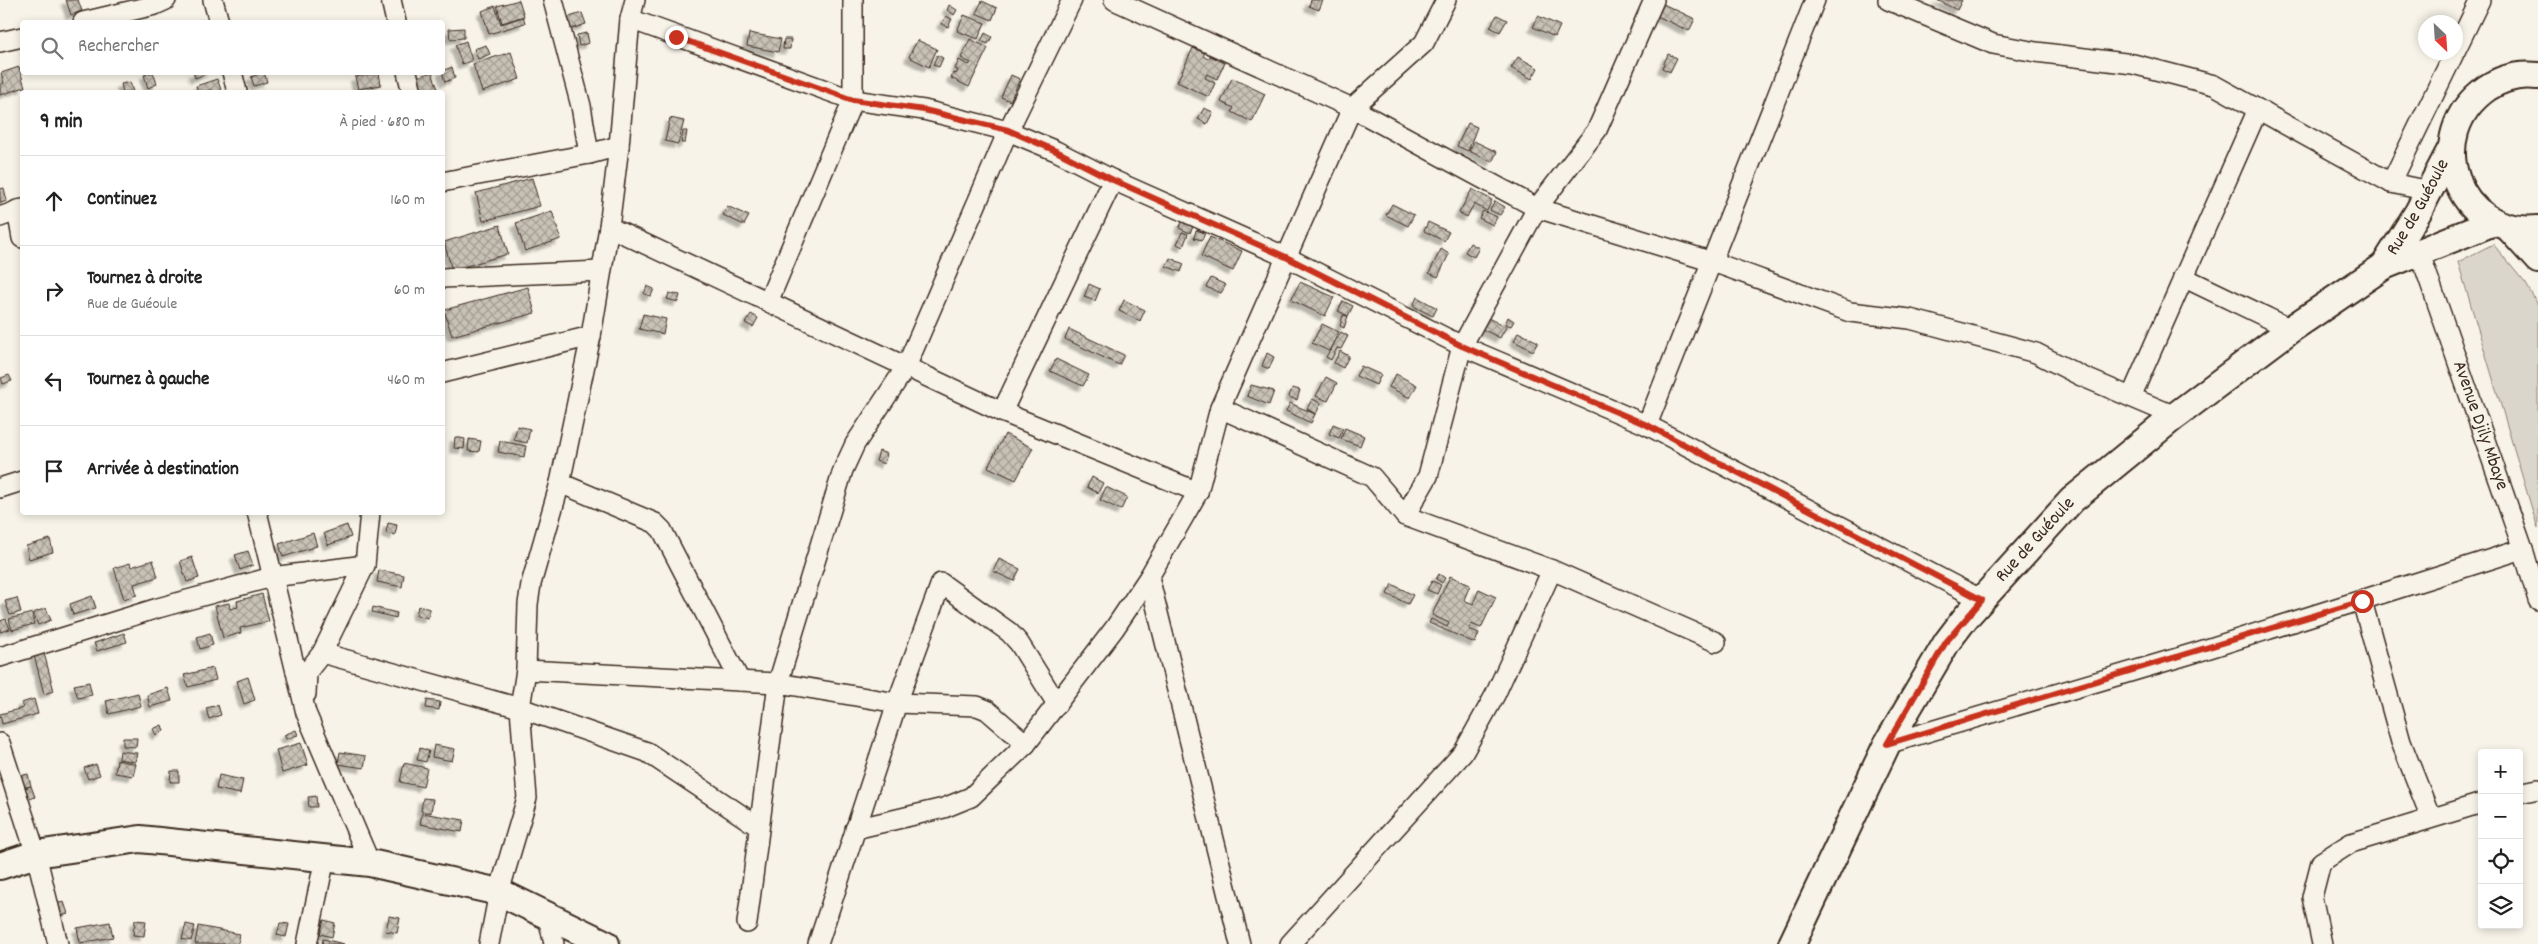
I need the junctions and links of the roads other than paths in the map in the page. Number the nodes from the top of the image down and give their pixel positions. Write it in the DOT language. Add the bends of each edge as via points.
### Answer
graph roads {
  1 [pos="166,0"];
  2 [pos="214,0"];
  3 [pos="391,0"];
  4 [pos="553,0"];
  5 [pos="635,0"];
  6 [pos="853,0"];
  7 [pos="1072,0"];
  8 [pos="1114,0"];
  9 [pos="1446,0"];
  10 [pos="1654,0"];
  11 [pos="1815,0"];
  12 [pos="1888,0"];
  13 [pos="2480,0"];
  14 [pos="630,19"];
  15 [pos="91,20"];
  16 [pos="219,20"];
  17 [pos="396,20"];
  18 [pos="20,37"];
  19 [pos="0,42"];
  20 [pos="233,75"];
  21 [pos="408,75"];
  22 [pos="2538,76"];
  23 [pos="236,90"];
  24 [pos="412,90"];
  25 [pos="853,100"];
  26 [pos="1352,108"];
  27 [pos="2258,108"];
  28 [pos="1008,130"];
  29 [pos="619,146"];
  30 [pos="2451,149"];
  31 [pos="589,154"];
  32 [pos="1113,180"];
  33 [pos="445,181"];
  34 [pos="2391,183"];
  35 [pos="2429,191"];
  36 [pos="1537,208"];
  37 [pos="13,212"];
  38 [pos="2501,225"];
  39 [pos="609,227"];
  40 [pos="2538,229"];
  41 [pos="20,232"];
  42 [pos="2420,251"];
  43 [pos="1286,257"];
  44 [pos="2538,260"];
  45 [pos="1713,262"];
  46 [pos="2384,266"];
  47 [pos="601,272"];
  48 [pos="2183,277"];
  49 [pos="445,278"];
  50 [pos="768,302"];
  51 [pos="2292,329"];
  52 [pos="591,336"];
  53 [pos="1462,346"];
  54 [pos="906,367"];
  55 [pos="445,372"];
  56 [pos="2131,397"];
  57 [pos="1220,408"];
  58 [pos="1002,412"];
  59 [pos="2176,416"];
  60 [pos="1647,425"];
  61 [pos="20,482"];
  62 [pos="560,483"];
  63 [pos="0,488"];
  64 [pos="1198,492"];
  65 [pos="258,515"];
  66 [pos="370,515"];
  67 [pos="1406,516"];
  68 [pos="2522,549"];
  69 [pos="365,565"];
  70 [pos="1552,570"];
  71 [pos="272,577"];
  72 [pos="1149,577"];
  73 [pos="1982,600"];
  74 [pos="2538,600"];
  75 [pos="2362,601"];
  76 [pos="1716,642"];
  77 [pos="322,653"];
  78 [pos="0,657"];
  79 [pos="526,670"];
  80 [pos="740,681"];
  81 [pos="778,682"];
  82 [pos="897,703"];
  83 [pos="1057,704"];
  84 [pos="520,708"];
  85 [pos="306,713"];
  86 [pos="0,743"];
  87 [pos="1026,744"];
  88 [pos="1887,744"];
  89 [pos="2538,789"];
  90 [pos="2523,792"];
  91 [pos="2478,804"];
  92 [pos="2431,818"];
  93 [pos="759,827"];
  94 [pos="855,829"];
  95 [pos="36,854"];
  96 [pos="325,858"];
  97 [pos="370,863"];
  98 [pos="0,866"];
  99 [pos="499,892"];
  100 [pos="548,917"];
  101 [pos="747,923"];
  102 [pos="58,944"];
  103 [pos="307,944"];
  104 [pos="489,944"];
  105 [pos="554,944"];
  106 [pos="606,944"];
  107 [pos="818,944"];
  108 [pos="1240,944"];
  109 [pos="1290,944"];
  110 [pos="1792,944"];
  111 [pos="2322,944"];
  1 -- 15 [label="street"];
  2 -- 16 [label="street"];
  3 -- 17 [label="street"];
  4 -- 31 [label="street" via="581,106"];
  5 -- 14 [label="street"];
  6 -- 25 [label="street"];
  7 -- 28 [label="street"];
  8 -- 26 [label="street"];
  9 -- 26 [label="street" via="1424,43"];
  10 -- 36 [label="street" via="1597,130"];
  11 -- 45 [label="street"];
  12 -- 27 [label="street" via="1993,44 2133,64 2214,85"];
  13 -- 34 [label="street"];
  14 -- 25 [label="street"];
  14 -- 29 [label="street"];
  18 -- 19 [label="street"];
  20 -- 23 [label="street"];
  21 -- 24 [label="street"];
  22 -- 30 [label="main road" via="2525,74 2497,81 2474,98 2458,121"];
  25 -- 28 [label="street" via="924,110"];
  25 -- 50 [label="street"];
  26 -- 36 [label="street"];
  26 -- 43 [label="street"];
  27 -- 34 [label="street"];
  27 -- 48 [label="street"];
  28 -- 32 [label="street"];
  28 -- 54 [label="street"];
  29 -- 31 [label="street"];
  29 -- 39 [label="street"];
  30 -- 35 [label="main road, Rue de Guéoule"];
  30 -- 38 [label="main road" via="2453,171 2462,192 2475,209"];
  31 -- 33 [label="street"];
  32 -- 43 [label="street"];
  32 -- 58 [label="street"];
  34 -- 35 [label="street"];
  35 -- 46 [label="main road, Rue de Guéoule"];
  36 -- 45 [label="street"];
  36 -- 53 [label="street"];
  37 -- 41 [label="street"];
  38 -- 40 [label="main road"];
  38 -- 42 [label="main road, Rue de Guéoule"];
  38 -- 44 [label="main road"];
  39 -- 47 [label="street"];
  39 -- 50 [label="street"];
  42 -- 46 [label="main road, Rue de Guéoule"];
  42 -- 68 [label="street, Avenue Djily Mbaye"];
  43 -- 53 [label="street"];
  43 -- 57 [label="street"];
  45 -- 56 [label="street" via="1850,312 1910,319 2036,353"];
  45 -- 60 [label="street"];
  46 -- 51 [label="main road, Rue de Guéoule"];
  47 -- 49 [label="street"];
  47 -- 52 [label="street"];
  48 -- 51 [label="street"];
  48 -- 56 [label="street"];
  50 -- 54 [label="street"];
  51 -- 59 [label="main road, Rue de Guéoule"];
  52 -- 55 [label="street"];
  52 -- 62 [label="street"];
  53 -- 60 [label="street"];
  53 -- 67 [label="street" via="1428,476"];
  54 -- 58 [label="street"];
  54 -- 81 [label="street" via="855,444 843,470"];
  56 -- 59 [label="street"];
  57 -- 64 [label="street"];
  57 -- 67 [label="street" via="1372,477"];
  58 -- 64 [label="street"];
  59 -- 73 [label="main road, Rue de Guéoule" via="2072,500"];
  60 -- 73 [label="street"];
  61 -- 63 [label="street"];
  62 -- 79 [label="street" via="531,584"];
  62 -- 80 [label="street" via="655,523 662,530"];
  64 -- 72 [label="street"];
  65 -- 71 [label="street"];
  66 -- 69 [label="street"];
  67 -- 70 [label="street"];
  68 -- 74 [label="street, Avenue Djily Mbaye"];
  68 -- 75 [label="street"];
  69 -- 71 [label="street"];
  69 -- 77 [label="street"];
  70 -- 76 [label="street"];
  70 -- 109 [label="street" via="1464,753"];
  71 -- 78 [label="street"];
  71 -- 85 [label="street"];
  72 -- 83 [label="street"];
  72 -- 108 [label="street"];
  73 -- 88 [label="main road, Rue de Guéoule" via="1946,642"];
  75 -- 88 [label="street"];
  75 -- 92 [label="street" via="2401,742"];
  77 -- 84 [label="street"];
  77 -- 85 [label="street" via="307,672"];
  79 -- 80 [label="street"];
  79 -- 84 [label="street"];
  80 -- 81 [label="street"];
  81 -- 82 [label="street"];
  81 -- 93 [label="street"];
  82 -- 83 [label="street" via="941,583 1009,632"];
  82 -- 87 [label="street" via="977,706 987,710"];
  82 -- 94 [label="street"];
  83 -- 87 [label="street"];
  84 -- 93 [label="street" via="647,752"];
  84 -- 99 [label="street" via="527,798"];
  85 -- 97 [label="street"];
  86 -- 95 [label="street"];
  87 -- 94 [label="street" via="971,797"];
  88 -- 110 [label="main road, Rue de Guéoule"];
  89 -- 90 [label="street"];
  91 -- 92 [label="street"];
  92 -- 111 [label="street" via="2351,842 2321,862 2312,897"];
  93 -- 101 [label="street"];
  94 -- 107 [label="street"];
  95 -- 96 [label="main road" via="140,839"];
  95 -- 98 [label="main road"];
  95 -- 102 [label="street"];
  96 -- 97 [label="main road"];
  96 -- 103 [label="street"];
  97 -- 99 [label="main road"];
  99 -- 100 [label="main road"];
  99 -- 104 [label="street"];
  100 -- 105 [label="street"];
  100 -- 106 [label="main road"];
}
